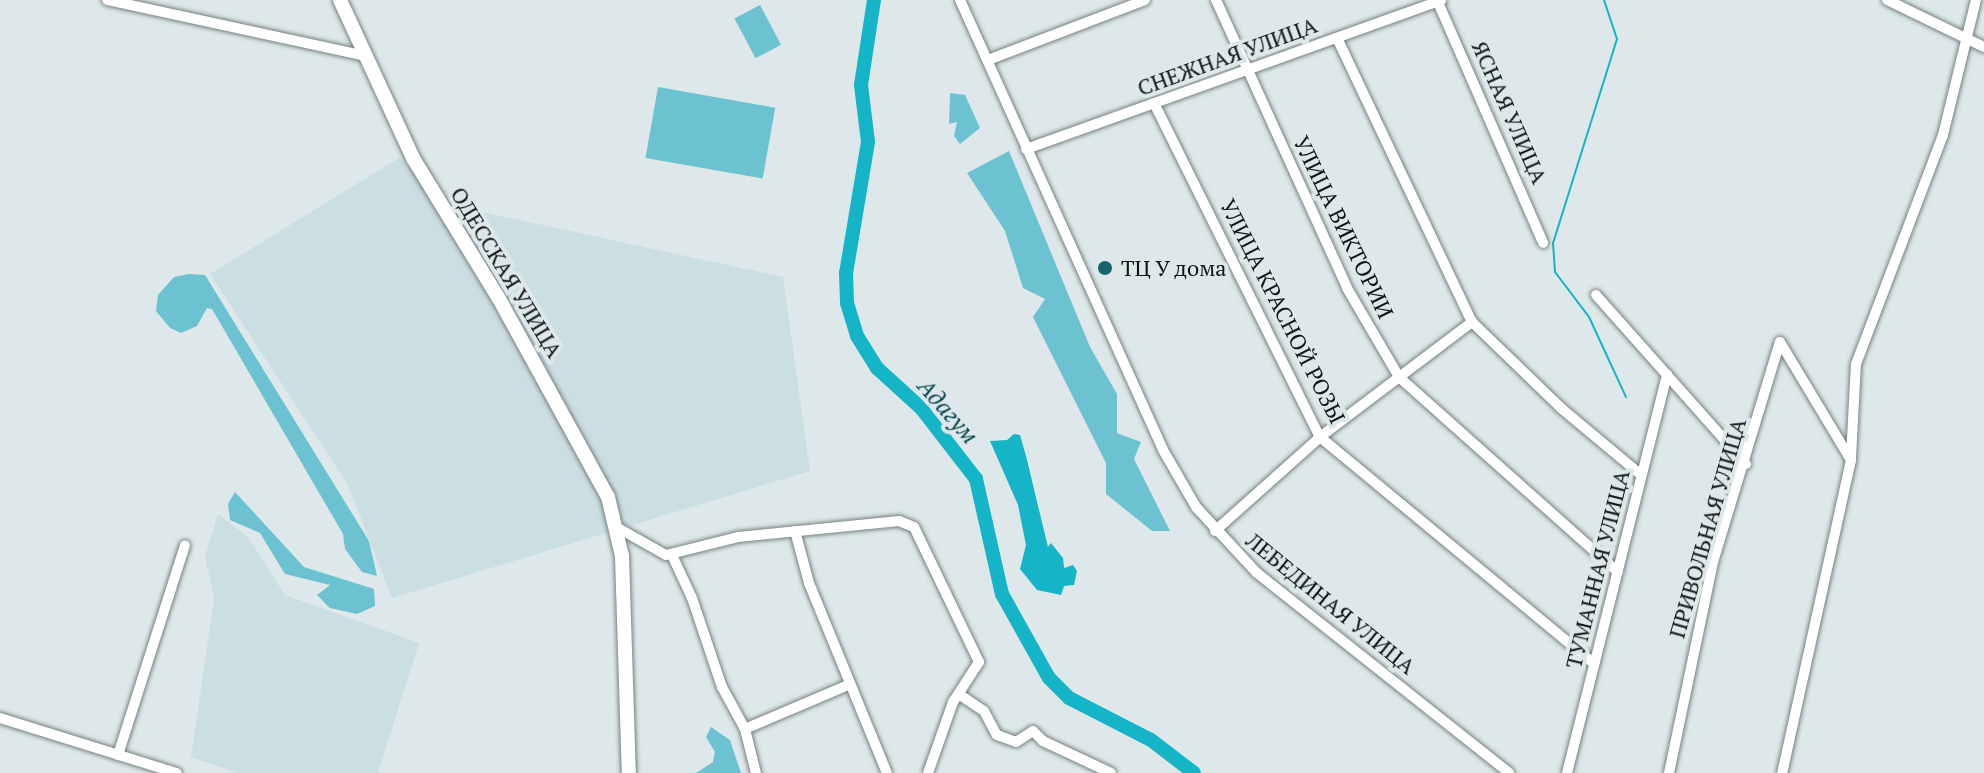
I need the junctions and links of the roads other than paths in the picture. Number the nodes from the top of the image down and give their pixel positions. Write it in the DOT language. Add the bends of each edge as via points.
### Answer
graph roads {
  1 [pos="107,0"];
  2 [pos="340,0"];
  3 [pos="960,0"];
  4 [pos="1145,0"];
  5 [pos="1216,0"];
  6 [pos="1439,0"];
  7 [pos="1887,0"];
  8 [pos="1976,0"];
  9 [pos="1119,4"];
  10 [pos="1337,38"];
  11 [pos="1966,39"];
  12 [pos="1984,47"];
  13 [pos="365,56"];
  14 [pos="988,60"];
  15 [pos="1247,73"];
  16 [pos="1154,103"];
  17 [pos="1026,149"];
  18 [pos="1543,243"];
  19 [pos="1596,295"];
  20 [pos="1472,322"];
  21 [pos="1667,374"];
  22 [pos="1399,377"];
  23 [pos="1320,437"];
  24 [pos="1851,460"];
  25 [pos="1746,464"];
  26 [pos="1640,474"];
  27 [pos="618,528"];
  28 [pos="795,531"];
  29 [pos="1215,531"];
  30 [pos="185,545"];
  31 [pos="672,555"];
  32 [pos="1618,572"];
  33 [pos="1594,664"];
  34 [pos="848,685"];
  35 [pos="960,695"];
  36 [pos="0,718"];
  37 [pos="745,729"];
  38 [pos="118,755"];
  39 [pos="177,773"];
  40 [pos="629,773"];
  41 [pos="756,773"];
  42 [pos="887,773"];
  43 [pos="928,773"];
  44 [pos="1111,773"];
  45 [pos="1509,773"];
  46 [pos="1567,773"];
  47 [pos="1669,773"];
  48 [pos="1782,773"];
  1 -- 13 [label="street"];
  2 -- 13 [label="main road, ОДЕССКАЯ УЛИЦА"];
  3 -- 14 [label="street, ЛЕБЕДИНАЯ УЛИЦА"];
  4 -- 9 [label="street"];
  5 -- 15 [label="street, УЛИЦА ВИКТОРИИ"];
  6 -- 10 [label="street, СНЕЖНАЯ УЛИЦА"];
  6 -- 18 [label="street, ЯСНАЯ УЛИЦА"];
  7 -- 11 [label="street"];
  8 -- 11 [label="street"];
  9 -- 14 [label="street"];
  10 -- 15 [label="street, СНЕЖНАЯ УЛИЦА"];
  10 -- 20 [label="street"];
  11 -- 12 [label="street"];
  11 -- 24 [label="street" via="1943,135 1856,364"];
  13 -- 27 [label="main road, ОДЕССКАЯ УЛИЦА" via="413,158 542,374 608,497"];
  14 -- 17 [label="street, ЛЕБЕДИНАЯ УЛИЦА"];
  15 -- 16 [label="street, СНЕЖНАЯ УЛИЦА" via="1214,78"];
  15 -- 22 [label="street, УЛИЦА ВИКТОРИИ" via="1347,288"];
  16 -- 17 [label="street, СНЕЖНАЯ УЛИЦА"];
  16 -- 23 [label="street, УЛИЦА КРАСНОЙ РОЗЫ"];
  17 -- 29 [label="street, ЛЕБЕДИНАЯ УЛИЦА" via="1163,450"];
  19 -- 21 [label="street"];
  20 -- 22 [label="street"];
  20 -- 26 [label="street" via="1561,408"];
  21 -- 25 [label="street"];
  21 -- 26 [label="street, ТУМАННАЯ УЛИЦА"];
  22 -- 23 [label="street"];
  22 -- 32 [label="street, УЛИЦА ВИКТОРИИ"];
  23 -- 29 [label="street"];
  23 -- 33 [label="street, УЛИЦА КРАСНОЙ РОЗЫ"];
  24 -- 25 [label="street, ПРИВОЛЬНАЯ УЛИЦА" via="1780,342"];
  24 -- 48 [label="street"];
  25 -- 47 [label="street, ПРИВОЛЬНАЯ УЛИЦА" via="1713,562"];
  26 -- 32 [label="street, ТУМАННАЯ УЛИЦА"];
  27 -- 31 [label="street" via="637,535 658,555"];
  27 -- 40 [label="main road, ОДЕССКАЯ УЛИЦА"];
  28 -- 31 [label="street" via="738,537"];
  28 -- 34 [label="street"];
  28 -- 35 [label="street" via="899,521 914,527 979,662"];
  29 -- 45 [label="street, ЛЕБЕДИНАЯ УЛИЦА" via="1257,573"];
  30 -- 38 [label="street"];
  31 -- 37 [label="street" via="722,687"];
  32 -- 33 [label="street, ТУМАННАЯ УЛИЦА"];
  33 -- 46 [label="street, ТУМАННАЯ УЛИЦА"];
  34 -- 37 [label="street"];
  34 -- 42 [label="street"];
  35 -- 43 [label="street"];
  35 -- 44 [label="street" via="984,711 997,735 1016,742 1033,731 1043,741"];
  36 -- 38 [label="street"];
  37 -- 41 [label="street"];
  38 -- 39 [label="street"];
}
